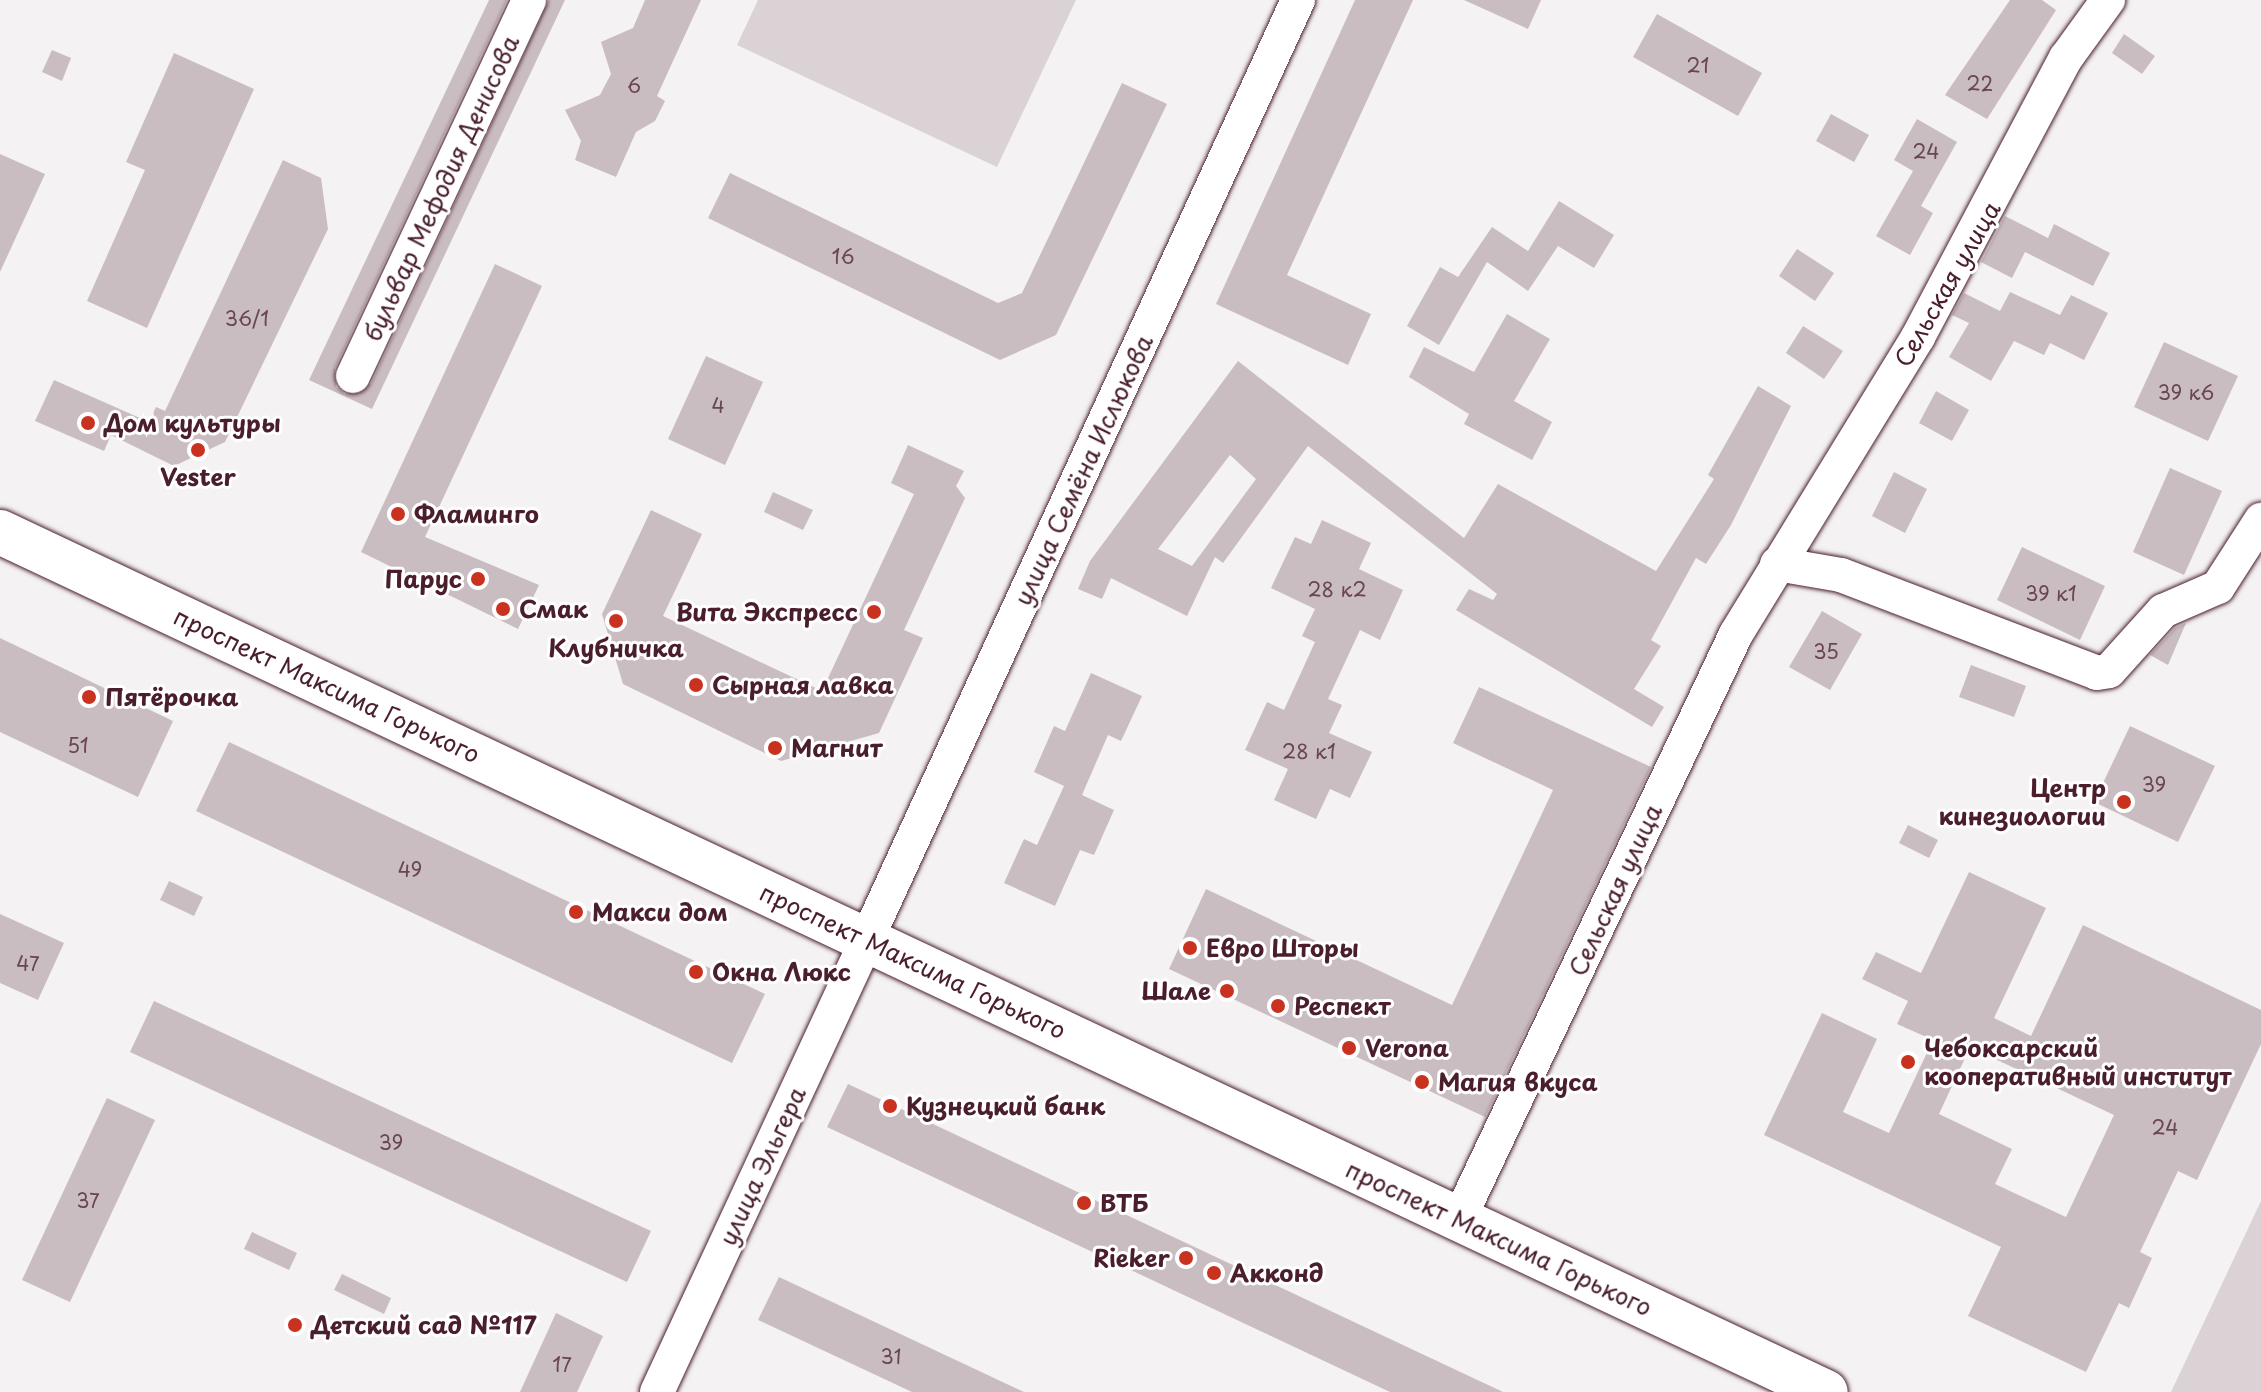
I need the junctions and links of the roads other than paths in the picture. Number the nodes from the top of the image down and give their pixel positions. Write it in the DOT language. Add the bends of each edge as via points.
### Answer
graph roads {
  1 [pos="529,0"];
  2 [pos="1298,0"];
  3 [pos="2108,0"];
  4 [pos="353,376"];
  5 [pos="2261,520"];
  6 [pos="0,532"];
  7 [pos="0,554"];
  8 [pos="1777,564"];
  9 [pos="236,654"];
  10 [pos="863,948"];
  11 [pos="1454,1228"];
  12 [pos="1579,1287"];
  13 [pos="657,1392"];
  14 [pos="1777,1392"];
  15 [pos="1826,1392"];
  1 -- 4 [label="street, бульвар Мефодия Денисова"];
  2 -- 10 [label="street, улица Семёна Ислюкова"];
  3 -- 8 [label="street, Сельская улица" via="2066,58 1918,337"];
  5 -- 8 [label="street" via="2218,587 2188,594 2163,611 2109,671 2097,673 1841,575"];
  6 -- 9 [label="main road, проспект Максима Горького"];
  7 -- 9 [label="main road, проспект Максима Горького"];
  8 -- 11 [label="street, Сельская улица" via="1736,634"];
  9 -- 10 [label="main road, проспект Максима Горького"];
  10 -- 11 [label="main road, проспект Максима Горького"];
  10 -- 13 [label="street, улица Эльгера"];
  11 -- 12 [label="main road, проспект Максима Горького"];
  12 -- 14 [label="main road, проспект Максима Горького"];
  12 -- 15 [label="main road, проспект Максима Горького"];
}
